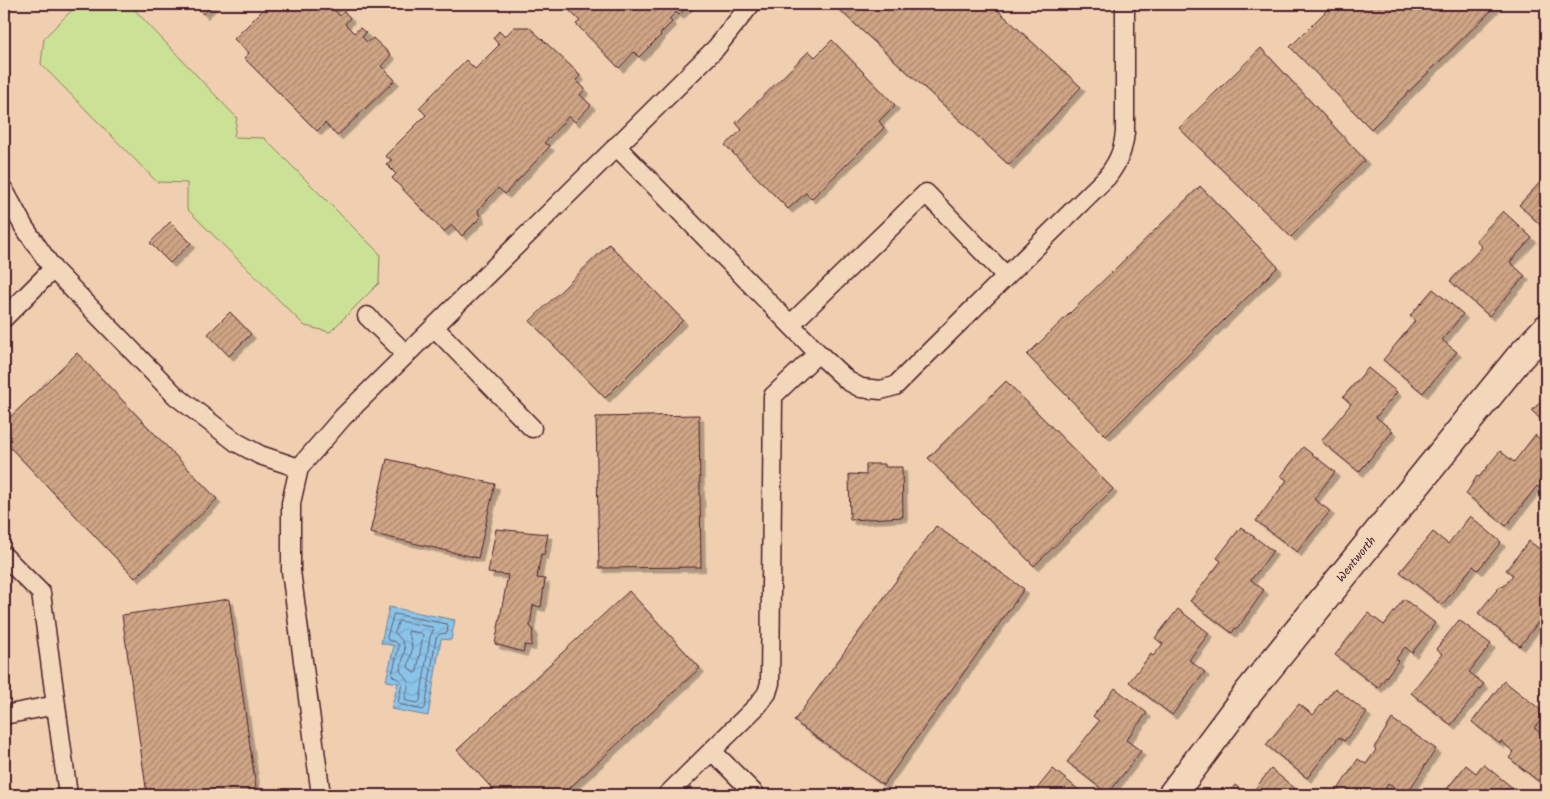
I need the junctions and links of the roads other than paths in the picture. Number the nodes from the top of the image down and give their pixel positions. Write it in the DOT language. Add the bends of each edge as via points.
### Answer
graph roads {
  1 [pos="751,4"];
  2 [pos="1125,4"];
  3 [pos="616,146"];
  4 [pos="4,190"];
  5 [pos="53,269"];
  6 [pos="1006,276"];
  7 [pos="367,316"];
  8 [pos="4,318"];
  9 [pos="791,324"];
  10 [pos="434,327"];
  11 [pos="1546,329"];
  12 [pos="818,353"];
  13 [pos="406,354"];
  14 [pos="532,428"];
  15 [pos="299,468"];
  16 [pos="4,556"];
  17 [pos="56,705"];
  18 [pos="4,715"];
  19 [pos="712,751"];
  20 [pos="68,795"];
  21 [pos="321,795"];
  22 [pos="667,795"];
  23 [pos="756,795"];
  24 [pos="1172,795"];
  1 -- 3 [label="lane" via="716,48"];
  2 -- 6 [label="lane" via="1125,132 1118,162"];
  3 -- 9 [label="lane"];
  3 -- 10 [label="lane"];
  4 -- 5 [label="lane" via="24,227"];
  5 -- 8 [label="lane"];
  5 -- 15 [label="lane" via="176,396 213,426 260,454"];
  6 -- 9 [label="lane" via="926,193"];
  6 -- 12 [label="lane" via="895,386 881,390 861,388 848,381"];
  7 -- 13 [label="lane"];
  9 -- 12 [label="lane"];
  10 -- 13 [label="lane"];
  10 -- 14 [label="lane"];
  11 -- 24 [label="street, Wentworth" via="1519,358 1248,693"];
  12 -- 19 [label="lane" via="773,396 770,683 758,705"];
  13 -- 15 [label="lane" via="343,417"];
  15 -- 21 [label="lane" via="291,503 291,571"];
  16 -- 17 [label="lane" via="41,593"];
  17 -- 18 [label="lane"];
  17 -- 20 [label="lane"];
  19 -- 22 [label="lane"];
  19 -- 23 [label="lane"];
}
